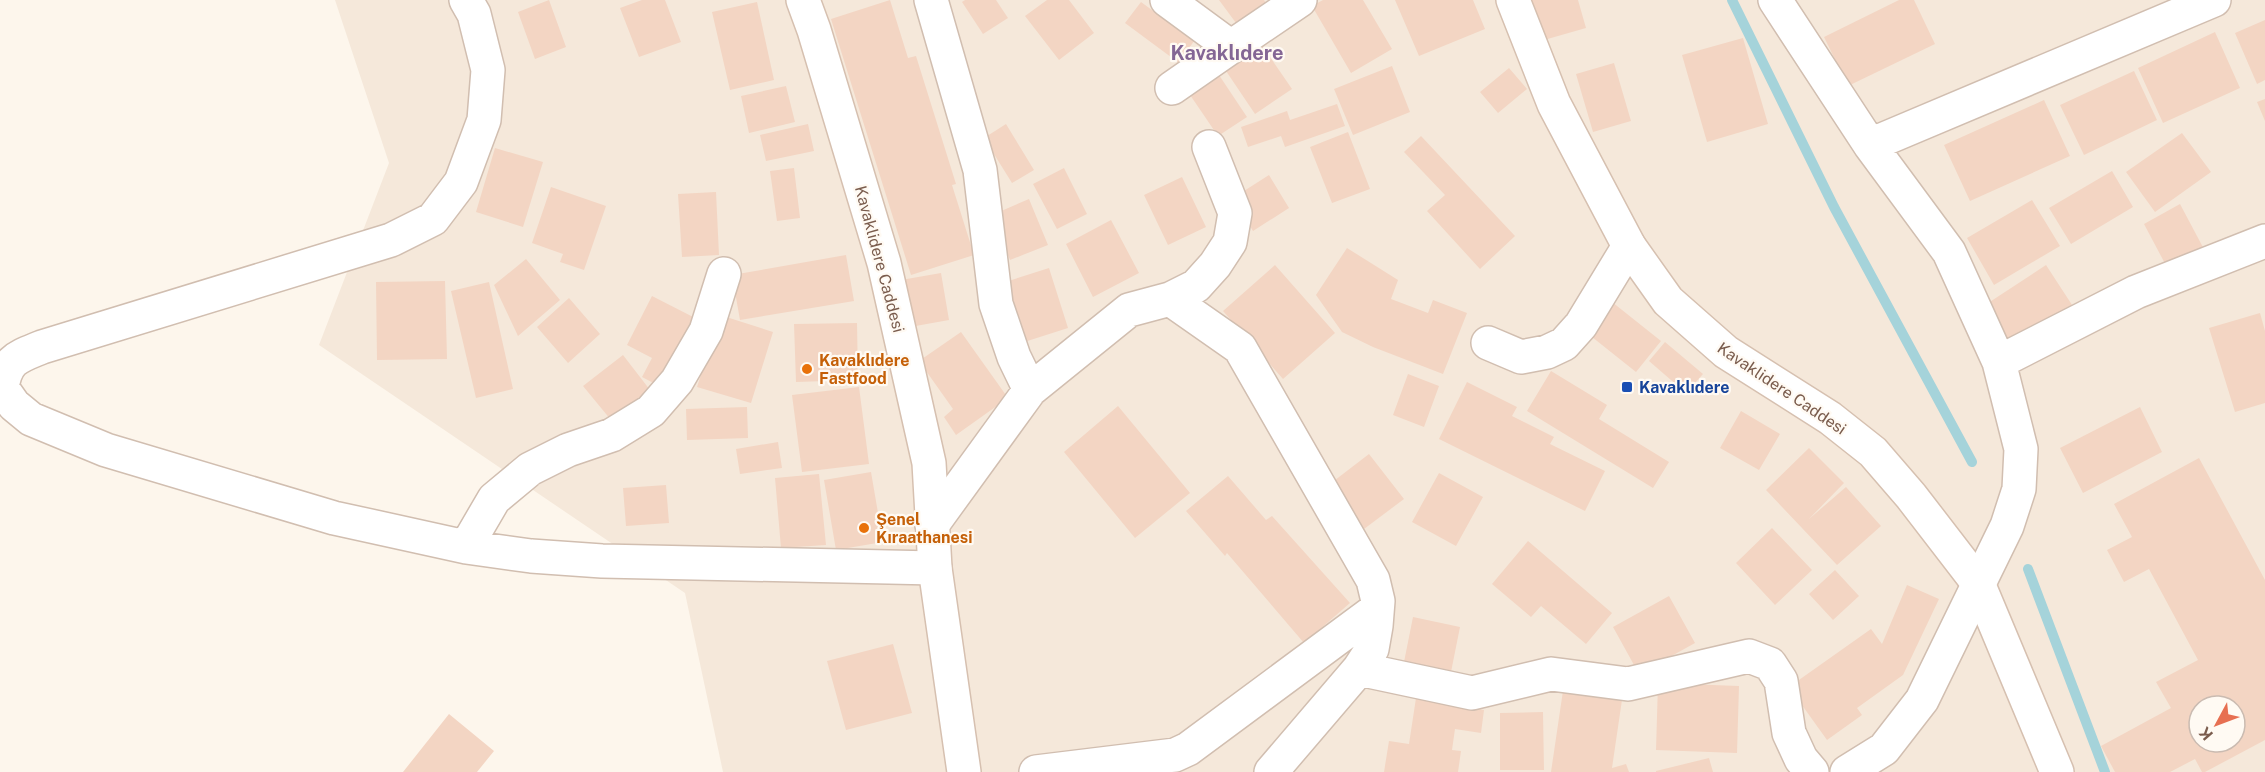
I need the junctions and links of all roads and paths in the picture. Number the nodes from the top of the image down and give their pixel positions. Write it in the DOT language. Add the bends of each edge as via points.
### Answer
graph roads {
  1 [pos="466,0"];
  2 [pos="804,0"];
  3 [pos="931,0"];
  4 [pos="1167,0"];
  5 [pos="1300,0"];
  6 [pos="1513,0"];
  7 [pos="1775,0"];
  8 [pos="2214,0"];
  9 [pos="2161,9"];
  10 [pos="1231,47"];
  11 [pos="1172,88"];
  12 [pos="1870,145"];
  13 [pos="1209,147"];
  14 [pos="2265,241"];
  15 [pos="1629,246"];
  16 [pos="724,274"];
  17 [pos="1170,299"];
  18 [pos="1488,343"];
  19 [pos="1999,362"];
  20 [pos="1030,390"];
  21 [pos="932,525"];
  22 [pos="466,547"];
  23 [pos="935,568"];
  24 [pos="1978,583"];
  25 [pos="1377,609"];
  26 [pos="1359,669"];
  27 [pos="964,772"];
  28 [pos="1036,772"];
  29 [pos="1272,772"];
  30 [pos="1812,772"];
  31 [pos="1847,772"];
  32 [pos="2057,772"];
  1 -- 22 [label="street" via="474,14 488,70 484,120 461,182 434,219 391,240 42,347 18,357 4,371 2,387 14,405 31,419 106,450 334,518"];
  2 -- 21 [label="street, Kavaklidere Caddesi" via="884,263 929,463"];
  3 -- 20 [label="street" via="980,170 996,304"];
  4 -- 10 [label="street"];
  5 -- 10 [label="street"];
  6 -- 15 [label="street, Kavaklidere Caddesi" via="1554,104"];
  7 -- 12 [label="street"];
  8 -- 9 [label="street"];
  9 -- 12 [label="street"];
  10 -- 11 [label="street"];
  12 -- 19 [label="street" via="1949,252"];
  13 -- 17 [label="street" via="1235,213 1230,242 1196,286"];
  14 -- 19 [label="street" via="2136,292"];
  15 -- 18 [label="street" via="1581,325 1564,344 1521,357"];
  15 -- 24 [label="street, Kavaklidere Caddesi" via="1668,301 1726,352 1830,418 1873,452"];
  16 -- 22 [label="street" via="706,331 677,381 651,411 612,435 530,469 494,499"];
  17 -- 20 [label="street" via="1129,310"];
  17 -- 25 [label="street" via="1240,348 1373,580"];
  19 -- 24 [label="street" via="2021,449 2019,489 2007,526"];
  20 -- 21 [label="street"];
  21 -- 23 [label="street, Kavaklidere Caddesi"];
  22 -- 23 [label="street" via="602,561"];
  23 -- 27 [label="street, Kavaklidere Caddesi"];
  24 -- 31 [label="street" via="1922,700 1884,749"];
  24 -- 32 [label="street, Kavaklidere Caddesi"];
  25 -- 26 [label="street" via="1372,649"];
  25 -- 28 [label="street" via="1188,749 1175,755"];
  26 -- 29 [label="street"];
  26 -- 30 [label="street" via="1472,693 1551,674 1628,684 1749,656 1770,664 1780,681 1789,733"];
}
